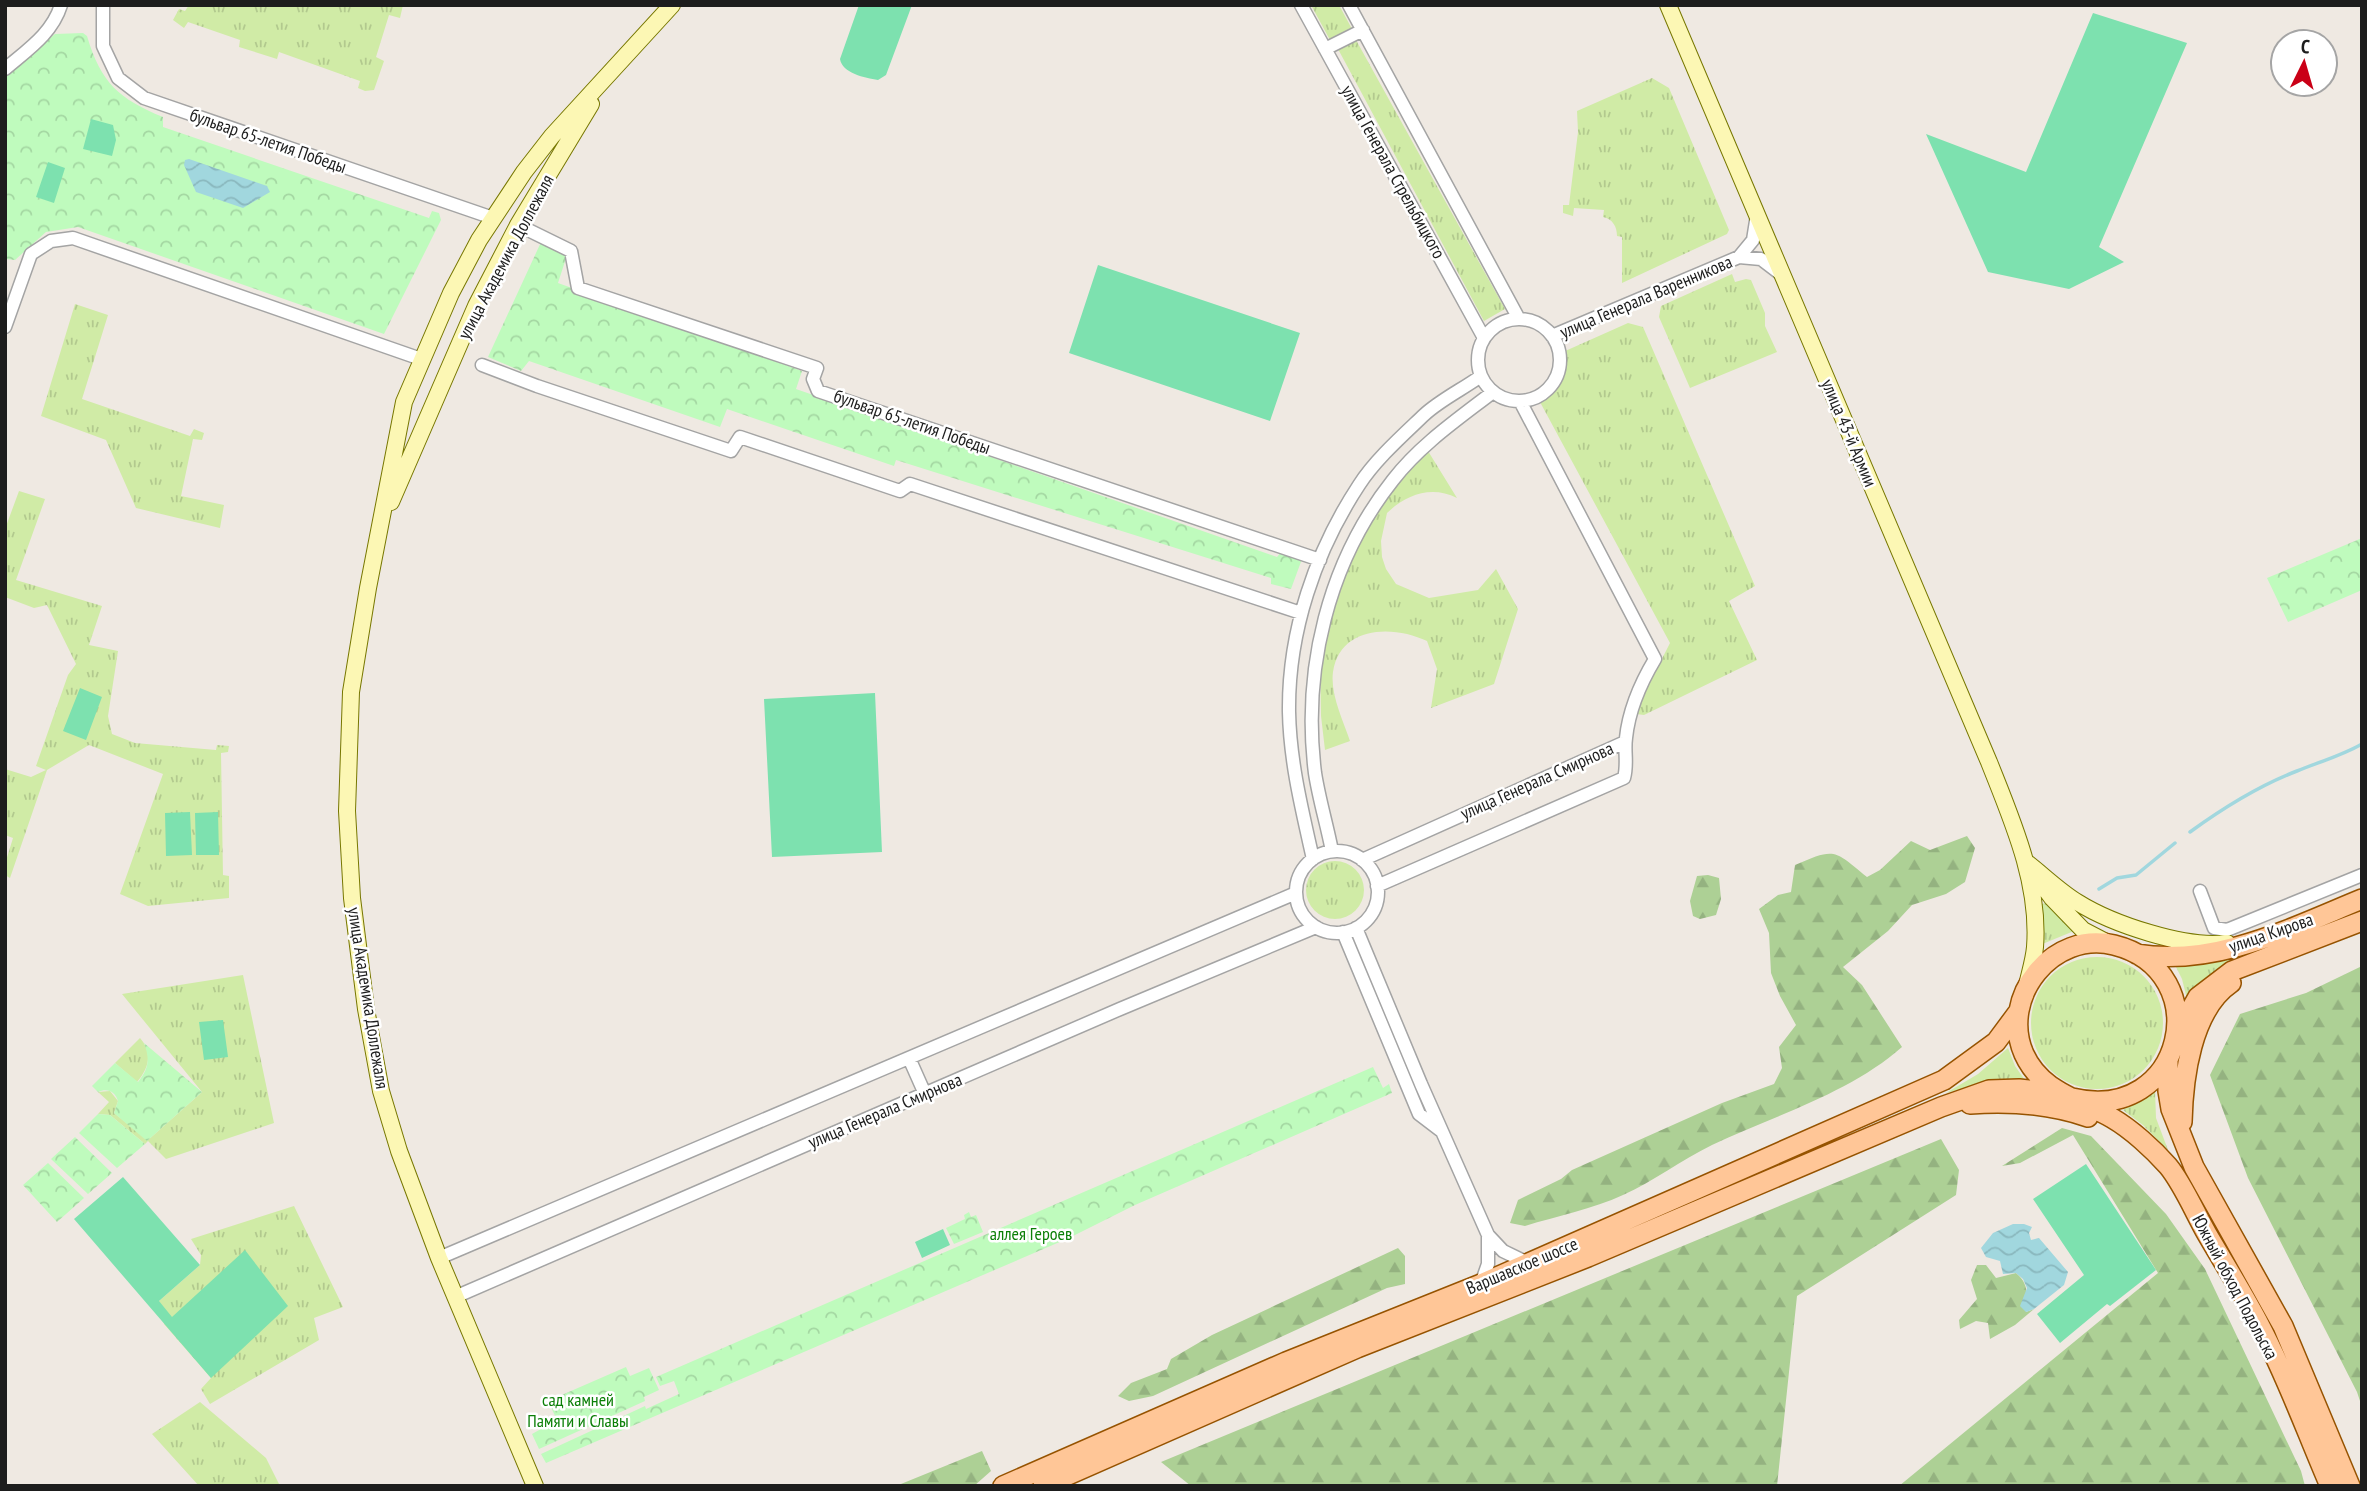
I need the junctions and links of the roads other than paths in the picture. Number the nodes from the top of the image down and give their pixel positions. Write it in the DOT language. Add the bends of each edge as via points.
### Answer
graph roads {
  1 [pos="61,5"];
  2 [pos="672,5"];
  3 [pos="1301,5"];
  4 [pos="1349,5"];
  5 [pos="1668,5"];
  6 [pos="102,7"];
  7 [pos="1363,30"];
  8 [pos="1325,49"];
  9 [pos="5,69"];
  10 [pos="611,72"];
  11 [pos="524,172"];
  12 [pos="544,183"];
  13 [pos="1757,215"];
  14 [pos="492,218"];
  15 [pos="518,225"];
  16 [pos="1740,257"];
  17 [pos="1782,275"];
  18 [pos="1519,320"];
  19 [pos="5,327"];
  20 [pos="1552,336"];
  21 [pos="1484,338"];
  22 [pos="421,359"];
  23 [pos="482,365"];
  24 [pos="1481,376"];
  25 [pos="1493,392"];
  26 [pos="1520,401"];
  27 [pos="404,402"];
  28 [pos="429,418"];
  29 [pos="1340,518"];
  30 [pos="380,527"];
  31 [pos="1362,527"];
  32 [pos="1320,560"];
  33 [pos="1301,613"];
  34 [pos="1294,659"];
  35 [pos="1315,662"];
  36 [pos="1625,742"];
  37 [pos="1332,851"];
  38 [pos="1313,859"];
  39 [pos="1362,860"];
  40 [pos="2026,862"];
  41 [pos="2362,875"];
  42 [pos="1377,886"];
  43 [pos="2200,891"];
  44 [pos="1296,893"];
  45 [pos="2362,899"];
  46 [pos="2328,913"];
  47 [pos="2362,921"];
  48 [pos="1316,927"];
  49 [pos="1349,930"];
  50 [pos="2109,944"];
  51 [pos="2136,954"];
  52 [pos="2276,954"];
  53 [pos="2027,985"];
  54 [pos="2019,1011"];
  55 [pos="2176,1035"];
  56 [pos="909,1059"];
  57 [pos="2168,1061"];
  58 [pos="925,1094"];
  59 [pos="2066,1096"];
  60 [pos="1941,1107"];
  61 [pos="2182,1133"];
  62 [pos="2140,1139"];
  63 [pos="1488,1236"];
  64 [pos="439,1258"];
  65 [pos="1528,1264"];
  66 [pos="1481,1284"];
  67 [pos="454,1297"];
  68 [pos="535,1486"];
  69 [pos="1003,1486"];
  70 [pos="1043,1486"];
  71 [pos="2330,1486"];
  72 [pos="2350,1486"];
  1 -- 9 [label="street" via="43,37"];
  2 -- 10 [label="main road, улица Академика Доллежаля"];
  3 -- 8 [label="street, улица Генерала Стрельбицкого"];
  4 -- 7 [label="street"];
  5 -- 13 [label="main road, улица 43-й Армии"];
  6 -- 14 [label="street, бульвар 65-летия Победы" via="103,46 118,78 144,98"];
  7 -- 8 [label="street"];
  7 -- 18 [label="street"];
  8 -- 21 [label="street, улица Генерала Стрельбицкого"];
  10 -- 11 [label="main road, улица Академика Доллежаля"];
  10 -- 12 [label="main road, улица Академика Доллежаля"];
  11 -- 12 [label="main road" via="537,172"];
  11 -- 14 [label="main road, улица Академика Доллежаля"];
  12 -- 15 [label="main road, улица Академика Доллежаля"];
  13 -- 16 [label="street, улица Генерала Варенникова" via="1753,240"];
  13 -- 17 [label="main road, улица 43-й Армии"];
  14 -- 22 [label="main road, улица Академика Доллежаля"];
  15 -- 28 [label="main road, улица Академика Доллежаля" via="476,306"];
  15 -- 32 [label="street, бульвар 65-летия Победы" via="571,251 578,288 817,368 813,379 818,391"];
  16 -- 17 [label="street, улица Генерала Варенникова" via="1761,260"];
  16 -- 20 [label="street, улица Генерала Варенникова"];
  17 -- 40 [label="main road, улица 43-й Армии" via="1989,762"];
  18 -- 20 [label="street" via="1532,321"];
  18 -- 21 [label="street" via="1499,325"];
  19 -- 22 [label="street" via="31,254 51,242 73,239"];
  20 -- 26 [label="street" via="1558,347 1558,372 1544,393"];
  21 -- 24 [label="street" via="1479,350"];
  22 -- 27 [label="main road, улица Академика Доллежаля"];
  23 -- 33 [label="street" via="731,451 740,437 901,491 910,484"];
  24 -- 25 [label="street"];
  24 -- 29 [label="street" via="1426,413 1360,483"];
  25 -- 26 [label="street"];
  25 -- 31 [label="street" via="1415,456 1392,480"];
  26 -- 36 [label="street" via="1655,659 1634,698"];
  27 -- 28 [label="main road" via="415,414"];
  27 -- 30 [label="main road, улица Академика Доллежаля"];
  28 -- 30 [label="main road, улица Академика Доллежаля"];
  29 -- 31 [label="street"];
  29 -- 32 [label="street"];
  30 -- 64 [label="main road, улица Академика Доллежаля" via="348,727 352,898 382,1091"];
  31 -- 35 [label="street" via="1334,587"];
  32 -- 33 [label="street"];
  33 -- 34 [label="street"];
  34 -- 35 [label="street"];
  34 -- 38 [label="street" via="1289,710 1293,768"];
  35 -- 37 [label="street" via="1315,773"];
  36 -- 39 [label="street, улица Генерала Смирнова"];
  36 -- 42 [label="street, улица Генерала Смирнова" via="1624,778"];
  37 -- 38 [label="street"];
  37 -- 39 [label="street"];
  38 -- 44 [label="street" via="1300,874"];
  39 -- 42 [label="street"];
  40 -- 46 [label="main road" via="2077,902 2109,918 2194,943 2223,943"];
  40 -- 50 [label="main road, улица 43-й Армии" via="2083,930"];
  40 -- 53 [label="main road, улица 43-й Армии" via="2035,947"];
  41 -- 43 [label="street" via="2227,930 2214,928"];
  42 -- 49 [label="street" via="1374,909"];
  44 -- 48 [label="street" via="1306,918"];
  44 -- 56 [label="street"];
  45 -- 46 [label="main road, улица Кирова"];
  46 -- 51 [label="main road, улица Кирова" via="2248,944 2182,957"];
  47 -- 52 [label="main road, улица Кирова"];
  48 -- 49 [label="street" via="1329,932"];
  48 -- 58 [label="street, улица Генерала Смирнова"];
  49 -- 63 [label="street" via="1415,1086 1442,1132"];
  50 -- 51 [label="main road"];
  50 -- 53 [label="main road" via="2082,945 2056,955"];
  51 -- 55 [label="main road" via="2157,970 2172,994"];
  52 -- 55 [label="main road, улица Кирова" via="2232,971 2198,997"];
  52 -- 61 [label="main road" via="2226,986 2207,1011 2193,1039 2185,1071"];
  53 -- 54 [label="main road"];
  54 -- 59 [label="main road" via="2019,1039 2029,1064"];
  54 -- 65 [label="main road, Варшавское шоссе" via="1996,1042 1944,1080"];
  55 -- 57 [label="main road"];
  56 -- 58 [label="street"];
  56 -- 64 [label="street"];
  57 -- 59 [label="main road" via="2150,1083 2126,1097 2099,1102"];
  57 -- 61 [label="main road, Южный обход Подольска" via="2171,1109"];
  58 -- 67 [label="street, улица Генерала Смирнова"];
  59 -- 60 [label="main road, Варшавское шоссе" via="1989,1090"];
  59 -- 62 [label="main road" via="2114,1119"];
  60 -- 62 [label="main road" via="2028,1104 2068,1110"];
  60 -- 70 [label="main road, Варшавское шоссе" via="1588,1257 1357,1348"];
  61 -- 72 [label="main road, Южный обход Подольска" via="2194,1167 2283,1326"];
  62 -- 71 [label="main road, Южный обход Подольска" via="2169,1167 2261,1327"];
  63 -- 65 [label="street" via="1503,1251"];
  63 -- 66 [label="street" via="1488,1264"];
  64 -- 67 [label="main road, улица Академика Доллежаля"];
  65 -- 66 [label="main road, Варшавское шоссе"];
  66 -- 69 [label="main road, Варшавское шоссе" via="1286,1362"];
  67 -- 68 [label="main road, улица Академика Доллежаля"];
}
